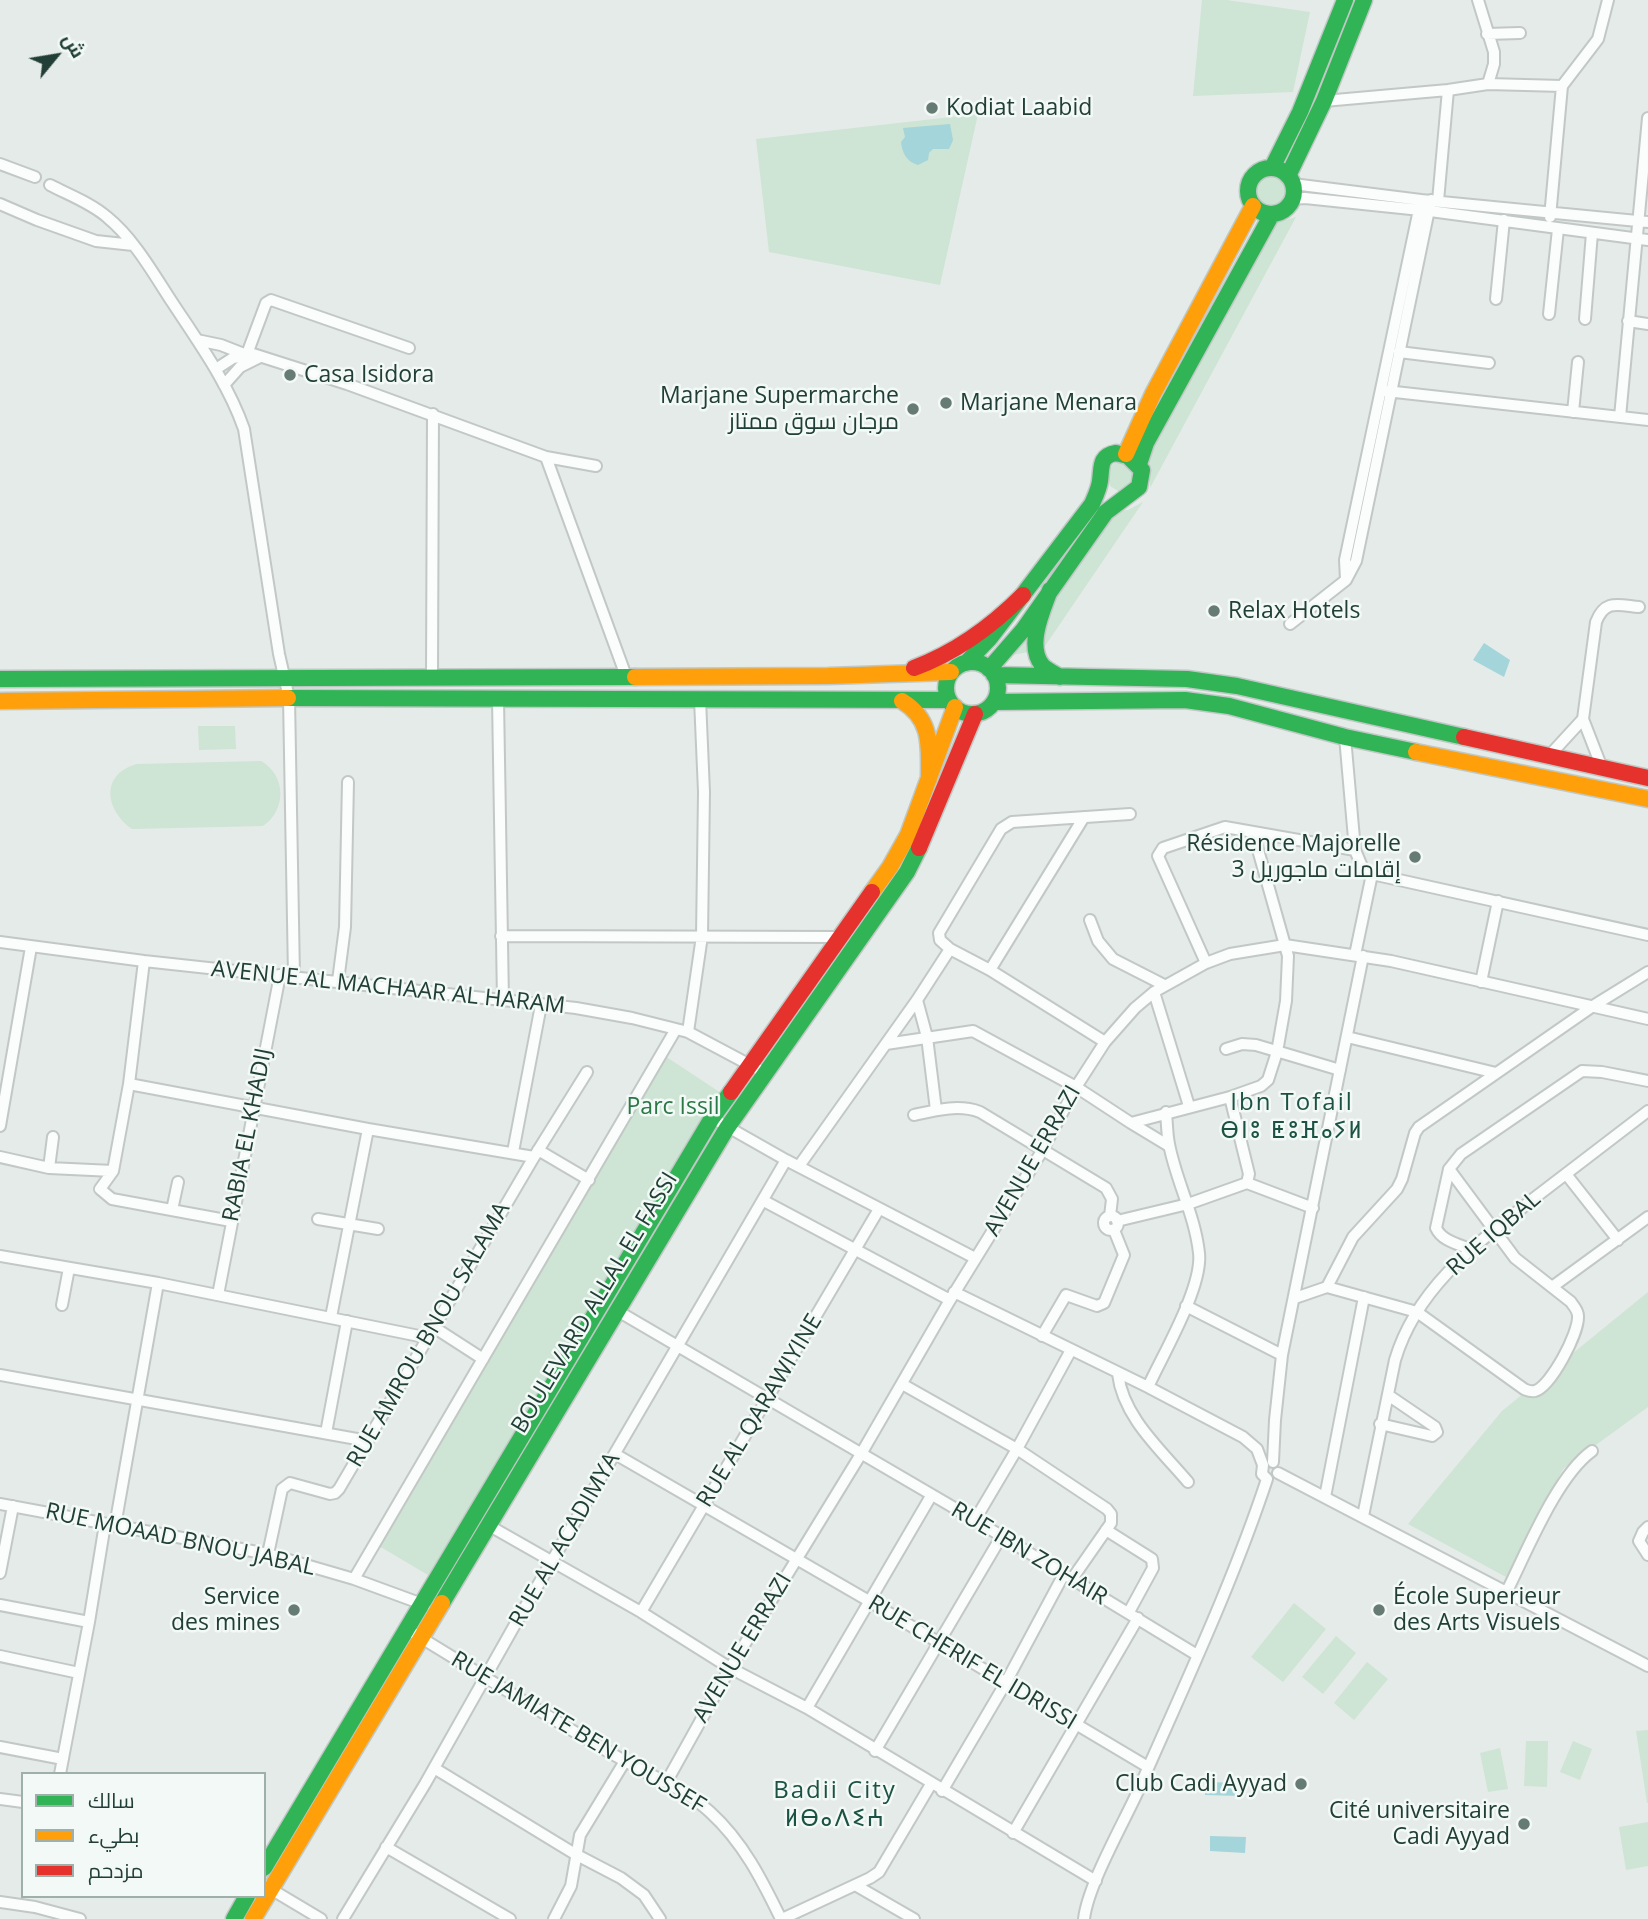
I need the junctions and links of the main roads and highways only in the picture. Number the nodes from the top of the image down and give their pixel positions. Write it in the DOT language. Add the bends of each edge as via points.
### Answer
graph roads {
  1 [pos="1345,0"];
  2 [pos="1364,0"];
  3 [pos="1272,168"];
  4 [pos="1291,186"];
  5 [pos="1253,206"];
  6 [pos="1272,214"];
  7 [pos="1132,459"];
  8 [pos="1100,482"];
  9 [pos="1128,496"];
  10 [pos="1050,590"];
  11 [pos="1023,595"];
  12 [pos="966,663"];
  13 [pos="951,672"];
  14 [pos="992,672"];
  15 [pos="892,674"];
  16 [pos="0,679"];
  17 [pos="1063,679"];
  18 [pos="0,701"];
  19 [pos="902,701"];
  20 [pos="994,702"];
  21 [pos="952,704"];
  22 [pos="975,714"];
  23 [pos="1648,778"];
  24 [pos="929,779"];
  25 [pos="1648,799"];
  26 [pos="415,1634"];
  27 [pos="266,1865"];
  28 [pos="268,1887"];
  29 [pos="246,1898"];
  30 [pos="263,1898"];
  31 [pos="234,1919"];
  32 [pos="253,1919"];
  1 -- 3 [label="main road"];
  2 -- 4 [label="main road"];
  3 -- 4 [label="main road"];
  3 -- 5 [label="main road" via="1259,171 1250,180"];
  4 -- 6 [label="main road" via="1284,209"];
  5 -- 6 [label="main road"];
  5 -- 7 [label="main road" via="1153,394"];
  6 -- 7 [label="main road" via="1146,443"];
  7 -- 8 [label="main road" via="1112,454 1106,458"];
  7 -- 9 [label="main road" via="1142,476"];
  8 -- 9 [label="main road" via="1111,495"];
  8 -- 11 [label="main road" via="1092,504"];
  9 -- 10 [label="main road" via="1106,512"];
  10 -- 14 [label="main road"];
  10 -- 17 [label="main road" via="1036,651 1041,665"];
  11 -- 12 [label="main road"];
  11 -- 15 [label="main road" via="968,642 939,659"];
  12 -- 13 [label="main road"];
  12 -- 14 [label="main road"];
  13 -- 15 [label="main road"];
  13 -- 21 [label="main road" via="946,685"];
  14 -- 17 [label="main road"];
  14 -- 20 [label="main road" via="998,689"];
  15 -- 16 [label="main road"];
  17 -- 23 [label="main road" via="1187,680 1237,687"];
  18 -- 19 [label="main road"];
  19 -- 21 [label="main road"];
  19 -- 24 [label="main road" via="917,710 926,726"];
  20 -- 22 [label="main road"];
  20 -- 25 [label="main road" via="1185,700 1229,706 1345,737"];
  21 -- 22 [label="main road" via="961,712"];
  21 -- 24 [label="main road, BOULEVARD ALLAL EL FASSI"];
  22 -- 26 [label="main road, BOULEVARD ALLAL EL FASSI" via="907,872 727,1128 436,1612"];
  24 -- 26 [label="main road, BOULEVARD ALLAL EL FASSI" via="890,867 712,1118 422,1602"];
  26 -- 27 [label="main road, BOULEVARD ALLAL EL FASSI"];
  26 -- 28 [label="main road, BOULEVARD ALLAL EL FASSI"];
  29 -- 31 [label="main road"];
  30 -- 32 [label="main road, BOULEVARD ALLAL EL FASSI"];
}
